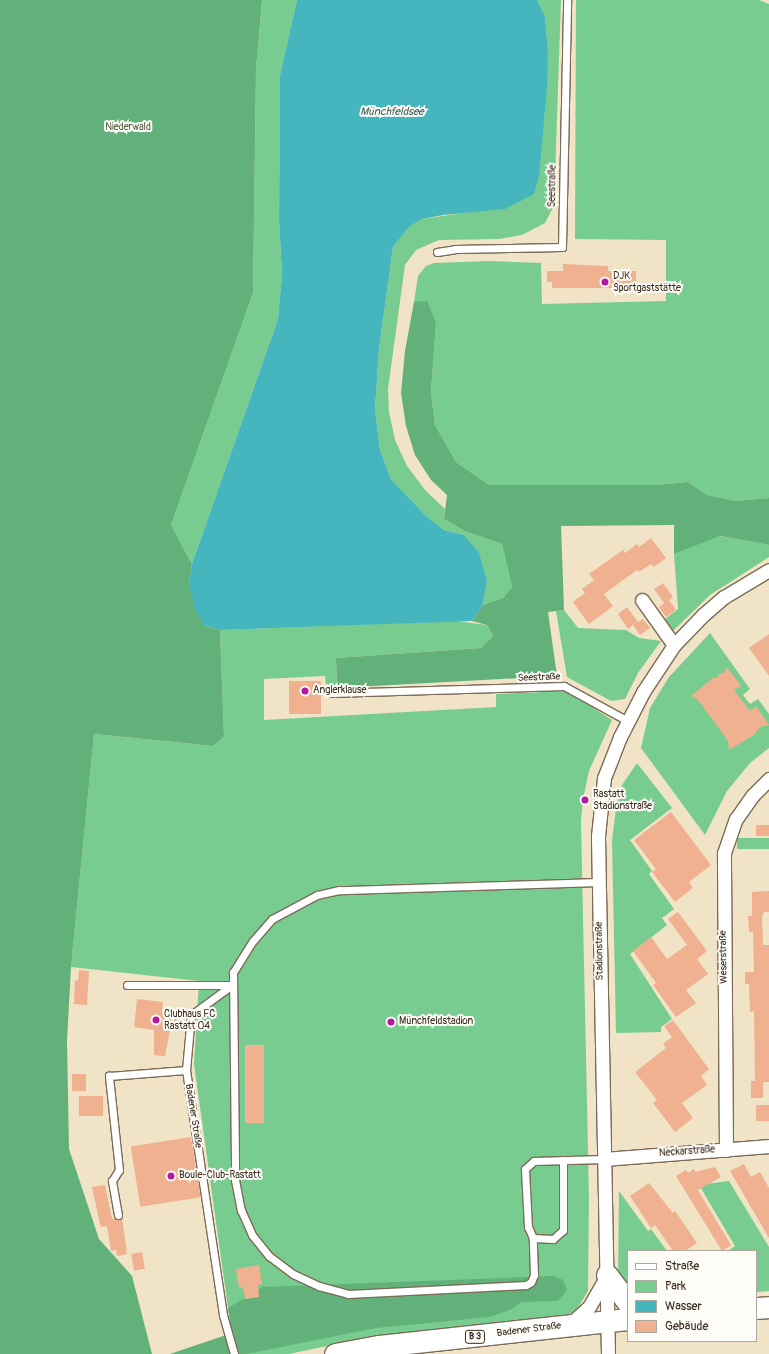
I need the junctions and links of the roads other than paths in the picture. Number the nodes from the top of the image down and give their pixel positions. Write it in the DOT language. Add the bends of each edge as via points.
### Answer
graph roads {
  1 [pos="567,0"];
  2 [pos="437,252"];
  3 [pos="769,570"];
  4 [pos="642,600"];
  5 [pos="674,645"];
  6 [pos="331,693"];
  7 [pos="628,721"];
  8 [pos="769,779"];
  9 [pos="599,882"];
  10 [pos="127,985"];
  11 [pos="232,986"];
  12 [pos="186,1070"];
  13 [pos="769,1146"];
  14 [pos="726,1150"];
  15 [pos="604,1159"];
  16 [pos="563,1160"];
  17 [pos="118,1215"];
  18 [pos="533,1238"];
  19 [pos="607,1275"];
  20 [pos="627,1302"];
  21 [pos="769,1307"];
  22 [pos="757,1308"];
  23 [pos="627,1319"];
  24 [pos="607,1321"];
  25 [pos="566,1326"];
  26 [pos="234,1354"];
  27 [pos="335,1354"];
  28 [pos="608,1354"];
  1 -- 2 [label="lane, Seestraße" via="562,247 455,249"];
  3 -- 5 [label="street, Stadionstraße" via="724,597"];
  4 -- 5 [label="street"];
  5 -- 7 [label="street, Stadionstraße" via="643,692"];
  6 -- 7 [label="lane, Seestraße" via="564,686"];
  7 -- 9 [label="street, Stadionstraße" via="604,778 601,794"];
  8 -- 14 [label="street, Weserstraße" via="753,795 736,819 724,853"];
  9 -- 11 [label="lane" via="339,890 317,895 272,919 252,942 233,972"];
  9 -- 15 [label="street, Stadionstraße"];
  10 -- 11 [label="lane"];
  11 -- 12 [label="lane" via="192,1015"];
  11 -- 18 [label="lane" via="236,1180 240,1210 252,1235 269,1256 293,1274 319,1286 348,1294 526,1285 531,1282 534,1275"];
  12 -- 17 [label="lane, Badener Straße" via="109,1076 119,1170 112,1181"];
  12 -- 26 [label="lane, Badener Straße" via="223,1315"];
  13 -- 14 [label="street, Neckarstraße"];
  14 -- 15 [label="street, Neckarstraße"];
  15 -- 16 [label="lane"];
  15 -- 19 [label="street, Stadionstraße"];
  16 -- 18 [label="lane" via="564,1230 553,1239"];
  16 -- 18 [label="lane" via="534,1161 526,1169 528,1227"];
  19 -- 20 [label="main road"];
  19 -- 24 [label="street, Stadionstraße"];
  19 -- 25 [label="street" via="588,1308"];
  21 -- 22 [label="main road"];
  23 -- 24 [label="main road, Badener Straße / B 3"];
  24 -- 25 [label="main road, Badener Straße / B 3"];
  24 -- 28 [label="street, Stadionstraße"];
  25 -- 27 [label="main road, Badener Straße / B 3" via="379,1346"];
}
